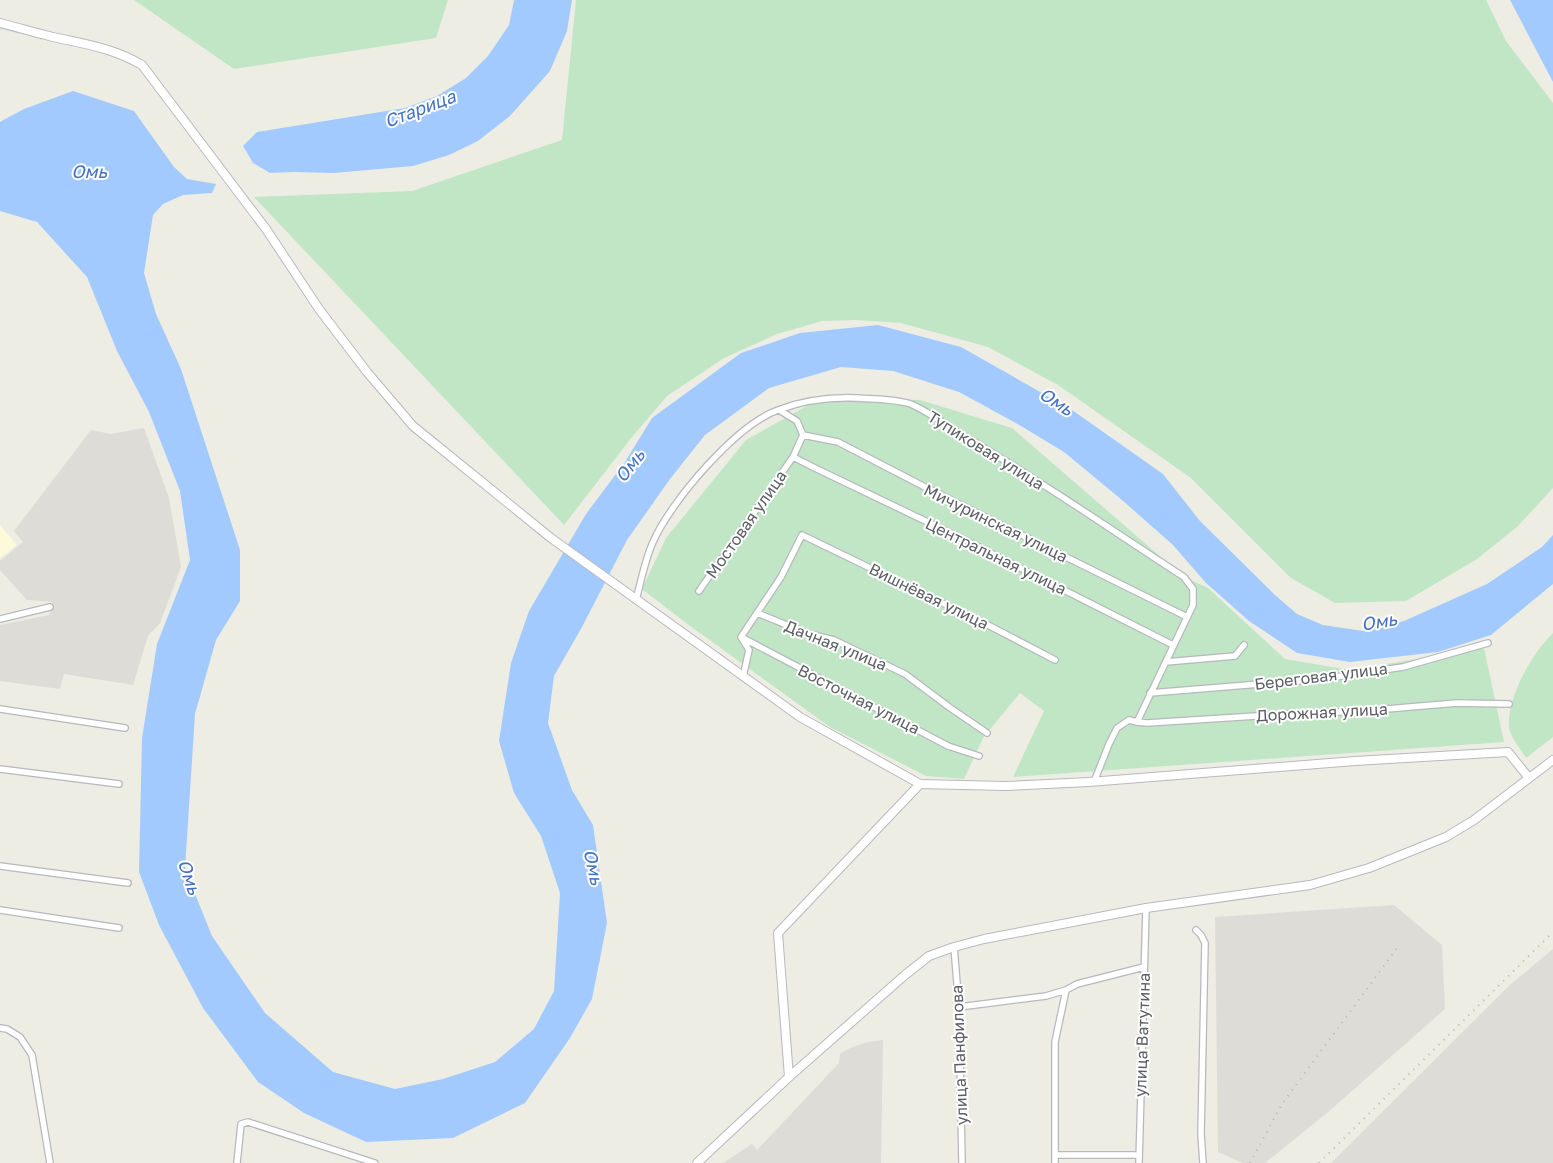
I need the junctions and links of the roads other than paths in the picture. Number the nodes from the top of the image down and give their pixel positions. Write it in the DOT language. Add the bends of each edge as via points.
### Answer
graph roads {
  1 [pos="0,23"];
  2 [pos="778,410"];
  3 [pos="803,435"];
  4 [pos="793,456"];
  5 [pos="699,591"];
  6 [pos="634,599"];
  7 [pos="50,607"];
  8 [pos="757,613"];
  9 [pos="1187,617"];
  10 [pos="0,619"];
  11 [pos="741,637"];
  12 [pos="1488,643"];
  13 [pos="1174,645"];
  14 [pos="1244,645"];
  15 [pos="1055,660"];
  16 [pos="1166,662"];
  17 [pos="743,677"];
  18 [pos="1150,693"];
  19 [pos="1508,704"];
  20 [pos="0,709"];
  21 [pos="1136,722"];
  22 [pos="125,728"];
  23 [pos="987,733"];
  24 [pos="979,756"];
  25 [pos="1553,760"];
  26 [pos="0,769"];
  27 [pos="1529,778"];
  28 [pos="1094,782"];
  29 [pos="119,784"];
  30 [pos="920,784"];
  31 [pos="0,866"];
  32 [pos="128,884"];
  33 [pos="1146,908"];
  34 [pos="0,910"];
  35 [pos="119,928"];
  36 [pos="1196,930"];
  37 [pos="954,947"];
  38 [pos="1144,967"];
  39 [pos="1066,990"];
  40 [pos="959,1007"];
  41 [pos="0,1028"];
  42 [pos="789,1077"];
  43 [pos="1055,1154"];
  44 [pos="1139,1155"];
  45 [pos="50,1163"];
  46 [pos="237,1163"];
  47 [pos="375,1163"];
  48 [pos="697,1163"];
  49 [pos="962,1163"];
  50 [pos="1055,1163"];
  51 [pos="1139,1163"];
  52 [pos="1203,1163"];
  1 -- 6 [label="main road" via="109,49 142,66 260,221 319,309 413,426 551,538"];
  2 -- 3 [label="street" via="797,421"];
  2 -- 6 [label="street, Тупиковая улица" via="734,438 672,509 652,543"];
  2 -- 9 [label="street, Тупиковая улица" via="843,398 912,404 1184,578 1193,589 1193,605"];
  3 -- 4 [label="street, Мостовая улица"];
  3 -- 9 [label="street, Мичуринская улица" via="838,442"];
  4 -- 5 [label="street, Мостовая улица"];
  4 -- 13 [label="street, Центральная улица"];
  6 -- 17 [label="main road"];
  7 -- 10 [label="street"];
  8 -- 11 [label="street"];
  8 -- 15 [label="street, Вишнёвая улица" via="781,577 802,535 980,620"];
  8 -- 23 [label="street, Дачная улица" via="809,634 834,640 905,674"];
  9 -- 13 [label="street"];
  11 -- 17 [label="street" via="749,650"];
  11 -- 24 [label="street, Восточная улица" via="948,746"];
  12 -- 18 [label="street, Береговая улица" via="1403,667 1322,679"];
  13 -- 16 [label="street"];
  14 -- 16 [label="street" via="1235,656"];
  16 -- 18 [label="street"];
  17 -- 30 [label="main road" via="800,717"];
  18 -- 21 [label="street"];
  19 -- 21 [label="street, Дорожная улица" via="1458,703"];
  20 -- 22 [label="street"];
  21 -- 28 [label="street" via="1129,720 1118,728"];
  25 -- 27 [label="main road"];
  26 -- 29 [label="street"];
  27 -- 28 [label="main road" via="1508,752"];
  27 -- 33 [label="main road" via="1446,837 1369,868 1310,885"];
  28 -- 30 [label="main road" via="1004,786"];
  30 -- 42 [label="main road" via="778,933"];
  31 -- 32 [label="street"];
  33 -- 37 [label="main road" via="984,938"];
  33 -- 38 [label="street, улица Ватутина"];
  34 -- 35 [label="street"];
  36 -- 52 [label="street" via="1205,943"];
  37 -- 40 [label="street, улица Панфилова"];
  37 -- 42 [label="main road" via="929,956"];
  38 -- 39 [label="street" via="1077,984"];
  38 -- 44 [label="street, улица Ватутина"];
  39 -- 40 [label="street" via="1046,996"];
  39 -- 43 [label="street" via="1056,1042"];
  40 -- 49 [label="street, улица Панфилова"];
  41 -- 45 [label="street" via="20,1037 32,1055"];
  42 -- 48 [label="main road"];
  43 -- 44 [label="street"];
  43 -- 50 [label="street"];
  44 -- 51 [label="street, улица Ватутина"];
  46 -- 47 [label="street" via="241,1124 248,1122"];
}
